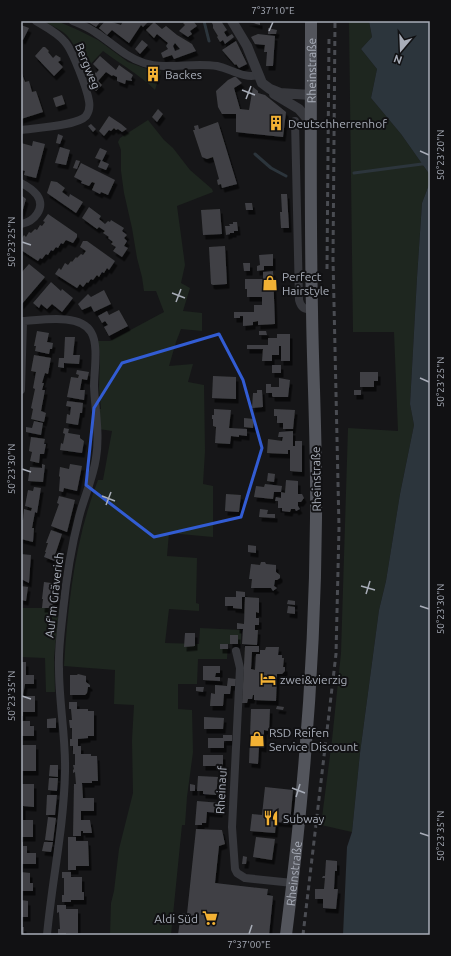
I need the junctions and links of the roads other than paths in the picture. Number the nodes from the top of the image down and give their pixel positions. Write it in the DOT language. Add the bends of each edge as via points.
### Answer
graph roads {
  1 [pos="36,21"];
  2 [pos="73,21"];
  3 [pos="232,21"];
  4 [pos="312,21"];
  5 [pos="258,75"];
  6 [pos="270,89"];
  7 [pos="311,95"];
  8 [pos="296,121"];
  9 [pos="311,123"];
  10 [pos="21,130"];
  11 [pos="295,145"];
  12 [pos="311,146"];
  13 [pos="21,183"];
  14 [pos="21,224"];
  15 [pos="312,310"];
  16 [pos="22,320"];
  17 [pos="21,390"];
  18 [pos="236,651"];
  19 [pos="293,883"];
  20 [pos="47,935"];
  21 [pos="286,935"];
  1 -- 10 [label="street, Bergweg" via="60,36 71,51 87,93 89,110 82,119 69,124"];
  2 -- 5 [label="street" via="128,56 145,63 161,66 199,64 228,69 250,77"];
  3 -- 5 [label="street" via="247,46"];
  4 -- 7 [label="main road, Rheinstraße"];
  5 -- 6 [label="street" via="262,83"];
  6 -- 7 [label="street" via="286,94"];
  6 -- 9 [label="street" via="275,95 299,109"];
  7 -- 9 [label="main road, Rheinstraße"];
  8 -- 11 [label="street"];
  9 -- 12 [label="main road, Rheinstraße"];
  11 -- 12 [label="street"];
  11 -- 15 [label="street" via="299,300 300,306"];
  12 -- 15 [label="main road, Rheinstraße"];
  13 -- 14 [label="street" via="38,197 40,207 31,221"];
  15 -- 19 [label="main road, Rheinstraße" via="316,516 314,620 307,738"];
  16 -- 17 [label="street"];
  16 -- 20 [label="street, Auf'm Gräverich" via="64,319 81,323 91,332 95,346 94,388 98,443 92,478 79,515 67,574 59,668 64,794"];
  18 -- 19 [label="street, Rheinauf" via="240,668 232,827 235,869 245,878"];
  19 -- 21 [label="main road, Rheinstraße"];
}
